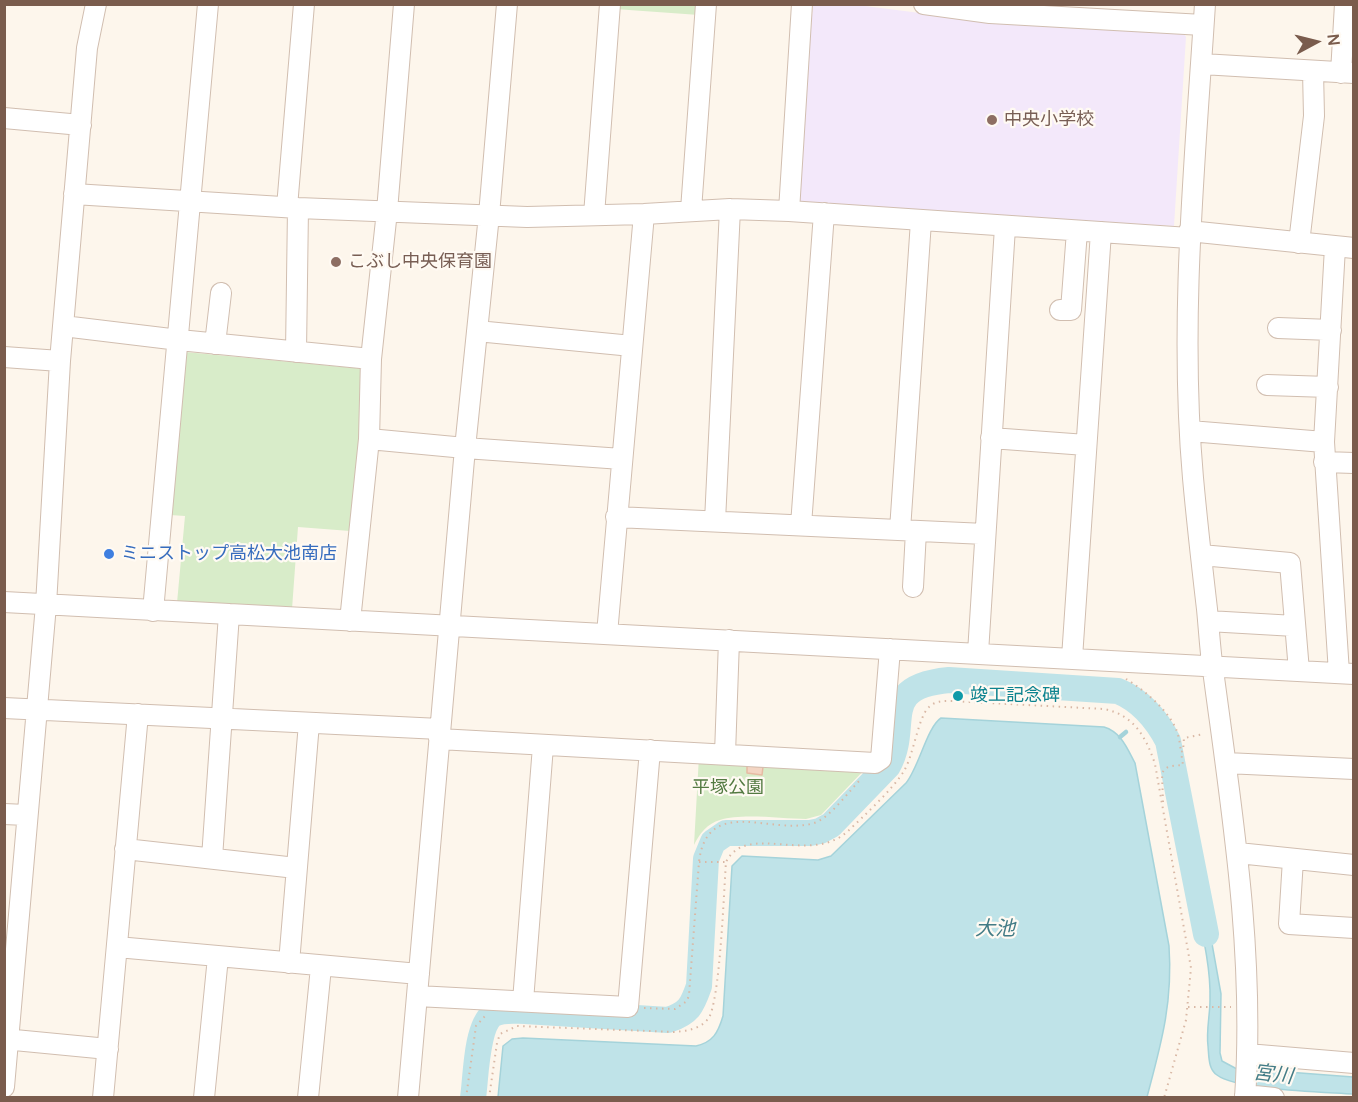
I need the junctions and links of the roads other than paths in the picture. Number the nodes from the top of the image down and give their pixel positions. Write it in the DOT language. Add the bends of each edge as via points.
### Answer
graph roads {
  1 [pos="96,4"];
  2 [pos="208,4"];
  3 [pos="304,4"];
  4 [pos="404,4"];
  5 [pos="507,4"];
  6 [pos="610,4"];
  7 [pos="706,4"];
  8 [pos="802,4"];
  9 [pos="924,4"];
  10 [pos="1205,4"];
  11 [pos="1345,4"];
  12 [pos="1203,25"];
  13 [pos="1202,64"];
  14 [pos="1313,71"];
  15 [pos="1347,73"];
  16 [pos="4,118"];
  17 [pos="81,125"];
  18 [pos="74,194"];
  19 [pos="192,200"];
  20 [pos="293,207"];
  21 [pos="730,209"];
  22 [pos="691,210"];
  23 [pos="387,211"];
  24 [pos="789,211"];
  25 [pos="824,213"];
  26 [pos="644,214"];
  27 [pos="489,215"];
  28 [pos="594,215"];
  29 [pos="921,221"];
  30 [pos="1005,227"];
  31 [pos="1077,231"];
  32 [pos="1101,232"];
  33 [pos="1189,234"];
  34 [pos="1299,243"];
  35 [pos="1344,247"];
  36 [pos="221,293"];
  37 [pos="1060,310"];
  38 [pos="63,326"];
  39 [pos="1278,328"];
  40 [pos="1330,330"];
  41 [pos="477,331"];
  42 [pos="179,340"];
  43 [pos="215,344"];
  44 [pos="632,346"];
  45 [pos="296,351"];
  46 [pos="4,357"];
  47 [pos="371,359"];
  48 [pos="60,361"];
  49 [pos="1267,385"];
  50 [pos="1328,387"];
  51 [pos="1190,431"];
  52 [pos="991,438"];
  53 [pos="369,439"];
  54 [pos="1324,442"];
  55 [pos="1086,445"];
  56 [pos="465,448"];
  57 [pos="622,459"];
  58 [pos="1324,462"];
  59 [pos="1353,463"];
  60 [pos="616,517"];
  61 [pos="715,521"];
  62 [pos="801,525"];
  63 [pos="908,530"];
  64 [pos="985,534"];
  65 [pos="1201,555"];
  66 [pos="913,587"];
  67 [pos="4,602"];
  68 [pos="46,604"];
  69 [pos="153,611"];
  70 [pos="229,614"];
  71 [pos="350,621"];
  72 [pos="1208,621"];
  73 [pos="449,625"];
  74 [pos="1294,626"];
  75 [pos="608,634"];
  76 [pos="729,640"];
  77 [pos="890,649"];
  78 [pos="978,653"];
  79 [pos="1072,658"];
  80 [pos="1212,666"];
  81 [pos="1299,671"];
  82 [pos="1346,674"];
  83 [pos="4,708"];
  84 [pos="37,709"];
  85 [pos="138,714"];
  86 [pos="221,719"];
  87 [pos="309,723"];
  88 [pos="439,734"];
  89 [pos="543,746"];
  90 [pos="650,750"];
  91 [pos="725,754"];
  92 [pos="1226,763"];
  93 [pos="1353,769"];
  94 [pos="4,813"];
  95 [pos="26,815"];
  96 [pos="125,849"];
  97 [pos="1238,852"];
  98 [pos="212,858"];
  99 [pos="1293,859"];
  100 [pos="1353,866"];
  101 [pos="296,868"];
  102 [pos="1353,928"];
  103 [pos="117,947"];
  104 [pos="218,957"];
  105 [pos="289,963"];
  106 [pos="321,966"];
  107 [pos="419,974"];
  108 [pos="417,996"];
  109 [pos="523,1001"];
  110 [pos="7,1039"];
  111 [pos="108,1049"];
  112 [pos="1247,1057"];
  113 [pos="1353,1063"];
  114 [pos="4,1087"];
  115 [pos="1245,1094"];
  116 [pos="103,1098"];
  117 [pos="204,1098"];
  118 [pos="308,1098"];
  119 [pos="408,1098"];
  120 [pos="1274,1098"];
  1 -- 17 [label="street" via="87,48"];
  2 -- 19 [label="street"];
  3 -- 20 [label="street"];
  4 -- 23 [label="street"];
  5 -- 27 [label="street"];
  6 -- 28 [label="street"];
  7 -- 22 [label="street"];
  8 -- 24 [label="street"];
  9 -- 12 [label="street" via="990,13"];
  10 -- 12 [label="street"];
  11 -- 15 [label="street"];
  12 -- 13 [label="street"];
  13 -- 14 [label="street"];
  13 -- 33 [label="street"];
  14 -- 15 [label="street"];
  14 -- 34 [label="street" via="1314,116"];
  16 -- 17 [label="street"];
  17 -- 18 [label="street"];
  18 -- 19 [label="street"];
  18 -- 38 [label="street"];
  19 -- 20 [label="street"];
  19 -- 42 [label="street"];
  20 -- 23 [label="street"];
  20 -- 45 [label="street"];
  21 -- 22 [label="street"];
  21 -- 24 [label="street"];
  21 -- 61 [label="street"];
  22 -- 26 [label="street"];
  23 -- 27 [label="street"];
  23 -- 47 [label="street"];
  24 -- 25 [label="street"];
  25 -- 29 [label="street"];
  25 -- 62 [label="street"];
  26 -- 28 [label="street"];
  26 -- 44 [label="street"];
  27 -- 28 [label="street"];
  27 -- 41 [label="street"];
  29 -- 30 [label="street"];
  29 -- 63 [label="street"];
  30 -- 31 [label="street"];
  30 -- 52 [label="street"];
  31 -- 32 [label="street"];
  31 -- 37 [label="street" via="1071,310"];
  32 -- 33 [label="street"];
  32 -- 55 [label="street"];
  33 -- 34 [label="street"];
  33 -- 51 [label="street" via="1186,361"];
  34 -- 35 [label="street"];
  35 -- 40 [label="street"];
  36 -- 43 [label="street"];
  38 -- 42 [label="street"];
  38 -- 48 [label="street"];
  39 -- 40 [label="street"];
  40 -- 50 [label="street"];
  41 -- 44 [label="street"];
  41 -- 56 [label="street"];
  42 -- 43 [label="street"];
  42 -- 69 [label="street"];
  43 -- 45 [label="street"];
  44 -- 57 [label="street"];
  45 -- 47 [label="street"];
  46 -- 48 [label="street"];
  47 -- 53 [label="street"];
  48 -- 68 [label="street"];
  49 -- 50 [label="street"];
  50 -- 54 [label="street"];
  51 -- 54 [label="street"];
  51 -- 65 [label="street"];
  52 -- 55 [label="street"];
  52 -- 64 [label="street"];
  53 -- 56 [label="street"];
  53 -- 71 [label="street"];
  54 -- 58 [label="street"];
  55 -- 79 [label="street"];
  56 -- 57 [label="street"];
  56 -- 73 [label="street"];
  57 -- 60 [label="street"];
  58 -- 59 [label="street"];
  58 -- 82 [label="street"];
  60 -- 61 [label="street"];
  60 -- 75 [label="street"];
  61 -- 62 [label="street"];
  62 -- 63 [label="street"];
  63 -- 64 [label="street"];
  63 -- 66 [label="street"];
  64 -- 78 [label="street"];
  65 -- 72 [label="street"];
  65 -- 74 [label="street" via="1290,563"];
  67 -- 68 [label="street"];
  68 -- 69 [label="street"];
  68 -- 84 [label="street"];
  69 -- 70 [label="street"];
  70 -- 71 [label="street"];
  70 -- 86 [label="street"];
  71 -- 73 [label="street"];
  72 -- 74 [label="street"];
  72 -- 80 [label="street"];
  73 -- 75 [label="street"];
  73 -- 88 [label="street"];
  74 -- 81 [label="street"];
  75 -- 76 [label="street"];
  76 -- 77 [label="street"];
  76 -- 91 [label="street"];
  77 -- 78 [label="street"];
  77 -- 91 [label="street" via="881,759 875,763"];
  78 -- 79 [label="street"];
  79 -- 80 [label="street"];
  80 -- 81 [label="street"];
  80 -- 92 [label="street"];
  81 -- 82 [label="street"];
  83 -- 84 [label="street"];
  84 -- 85 [label="street"];
  84 -- 95 [label="street"];
  85 -- 86 [label="street"];
  85 -- 96 [label="street"];
  86 -- 87 [label="street"];
  86 -- 98 [label="street"];
  87 -- 88 [label="street"];
  87 -- 101 [label="street"];
  88 -- 89 [label="street"];
  88 -- 107 [label="street"];
  89 -- 90 [label="street"];
  89 -- 109 [label="street"];
  90 -- 91 [label="street"];
  90 -- 109 [label="street" via="628,1007"];
  92 -- 93 [label="street"];
  92 -- 97 [label="street"];
  94 -- 95 [label="street"];
  95 -- 110 [label="street"];
  96 -- 98 [label="street"];
  96 -- 103 [label="street"];
  97 -- 99 [label="street"];
  97 -- 112 [label="street" via="1248,995"];
  98 -- 101 [label="street"];
  99 -- 100 [label="street"];
  99 -- 102 [label="street" via="1288,924"];
  101 -- 105 [label="street"];
  103 -- 104 [label="street"];
  103 -- 111 [label="street"];
  104 -- 105 [label="street"];
  104 -- 117 [label="street"];
  105 -- 106 [label="street"];
  106 -- 107 [label="street"];
  106 -- 118 [label="street"];
  107 -- 108 [label="street"];
  108 -- 109 [label="street"];
  108 -- 119 [label="street"];
  110 -- 111 [label="street"];
  110 -- 114 [label="street"];
  111 -- 116 [label="street"];
  112 -- 113 [label="street"];
  112 -- 115 [label="street"];
  115 -- 120 [label="street"];
}
